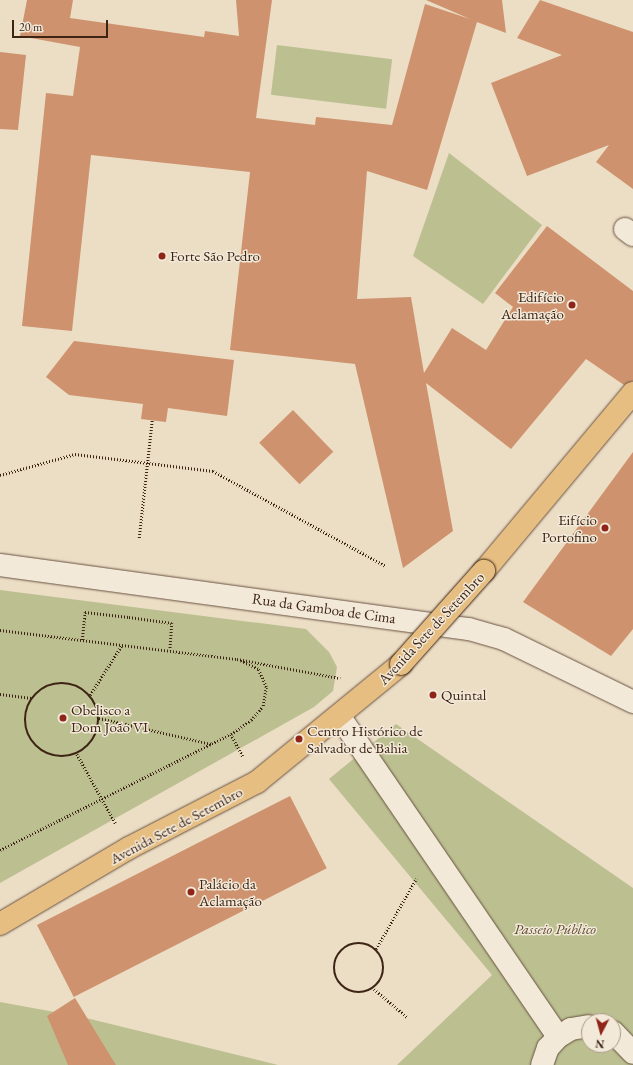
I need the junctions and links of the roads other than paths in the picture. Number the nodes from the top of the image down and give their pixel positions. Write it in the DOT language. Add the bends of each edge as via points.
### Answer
graph roads {
  1 [pos="633,393"];
  2 [pos="0,565"];
  3 [pos="633,702"];
  4 [pos="340,718"];
  5 [pos="0,924"];
  6 [pos="581,1027"];
  7 [pos="558,1037"];
  8 [pos="621,1040"];
  9 [pos="633,1053"];
  10 [pos="542,1065"];
  1 -- 4 [label="main road, Avenida Sete de Setembro, bridge" via="401,664"];
  2 -- 3 [label="street, Rua da Gamboa de Cima" via="469,629 504,639"];
  4 -- 5 [label="main road, Avenida Sete de Setembro" via="257,782 129,848"];
  4 -- 7 [label="street"];
  6 -- 7 [label="street" via="571,1029"];
  7 -- 10 [label="street" via="548,1048"];
  8 -- 9 [label="street"];
}
